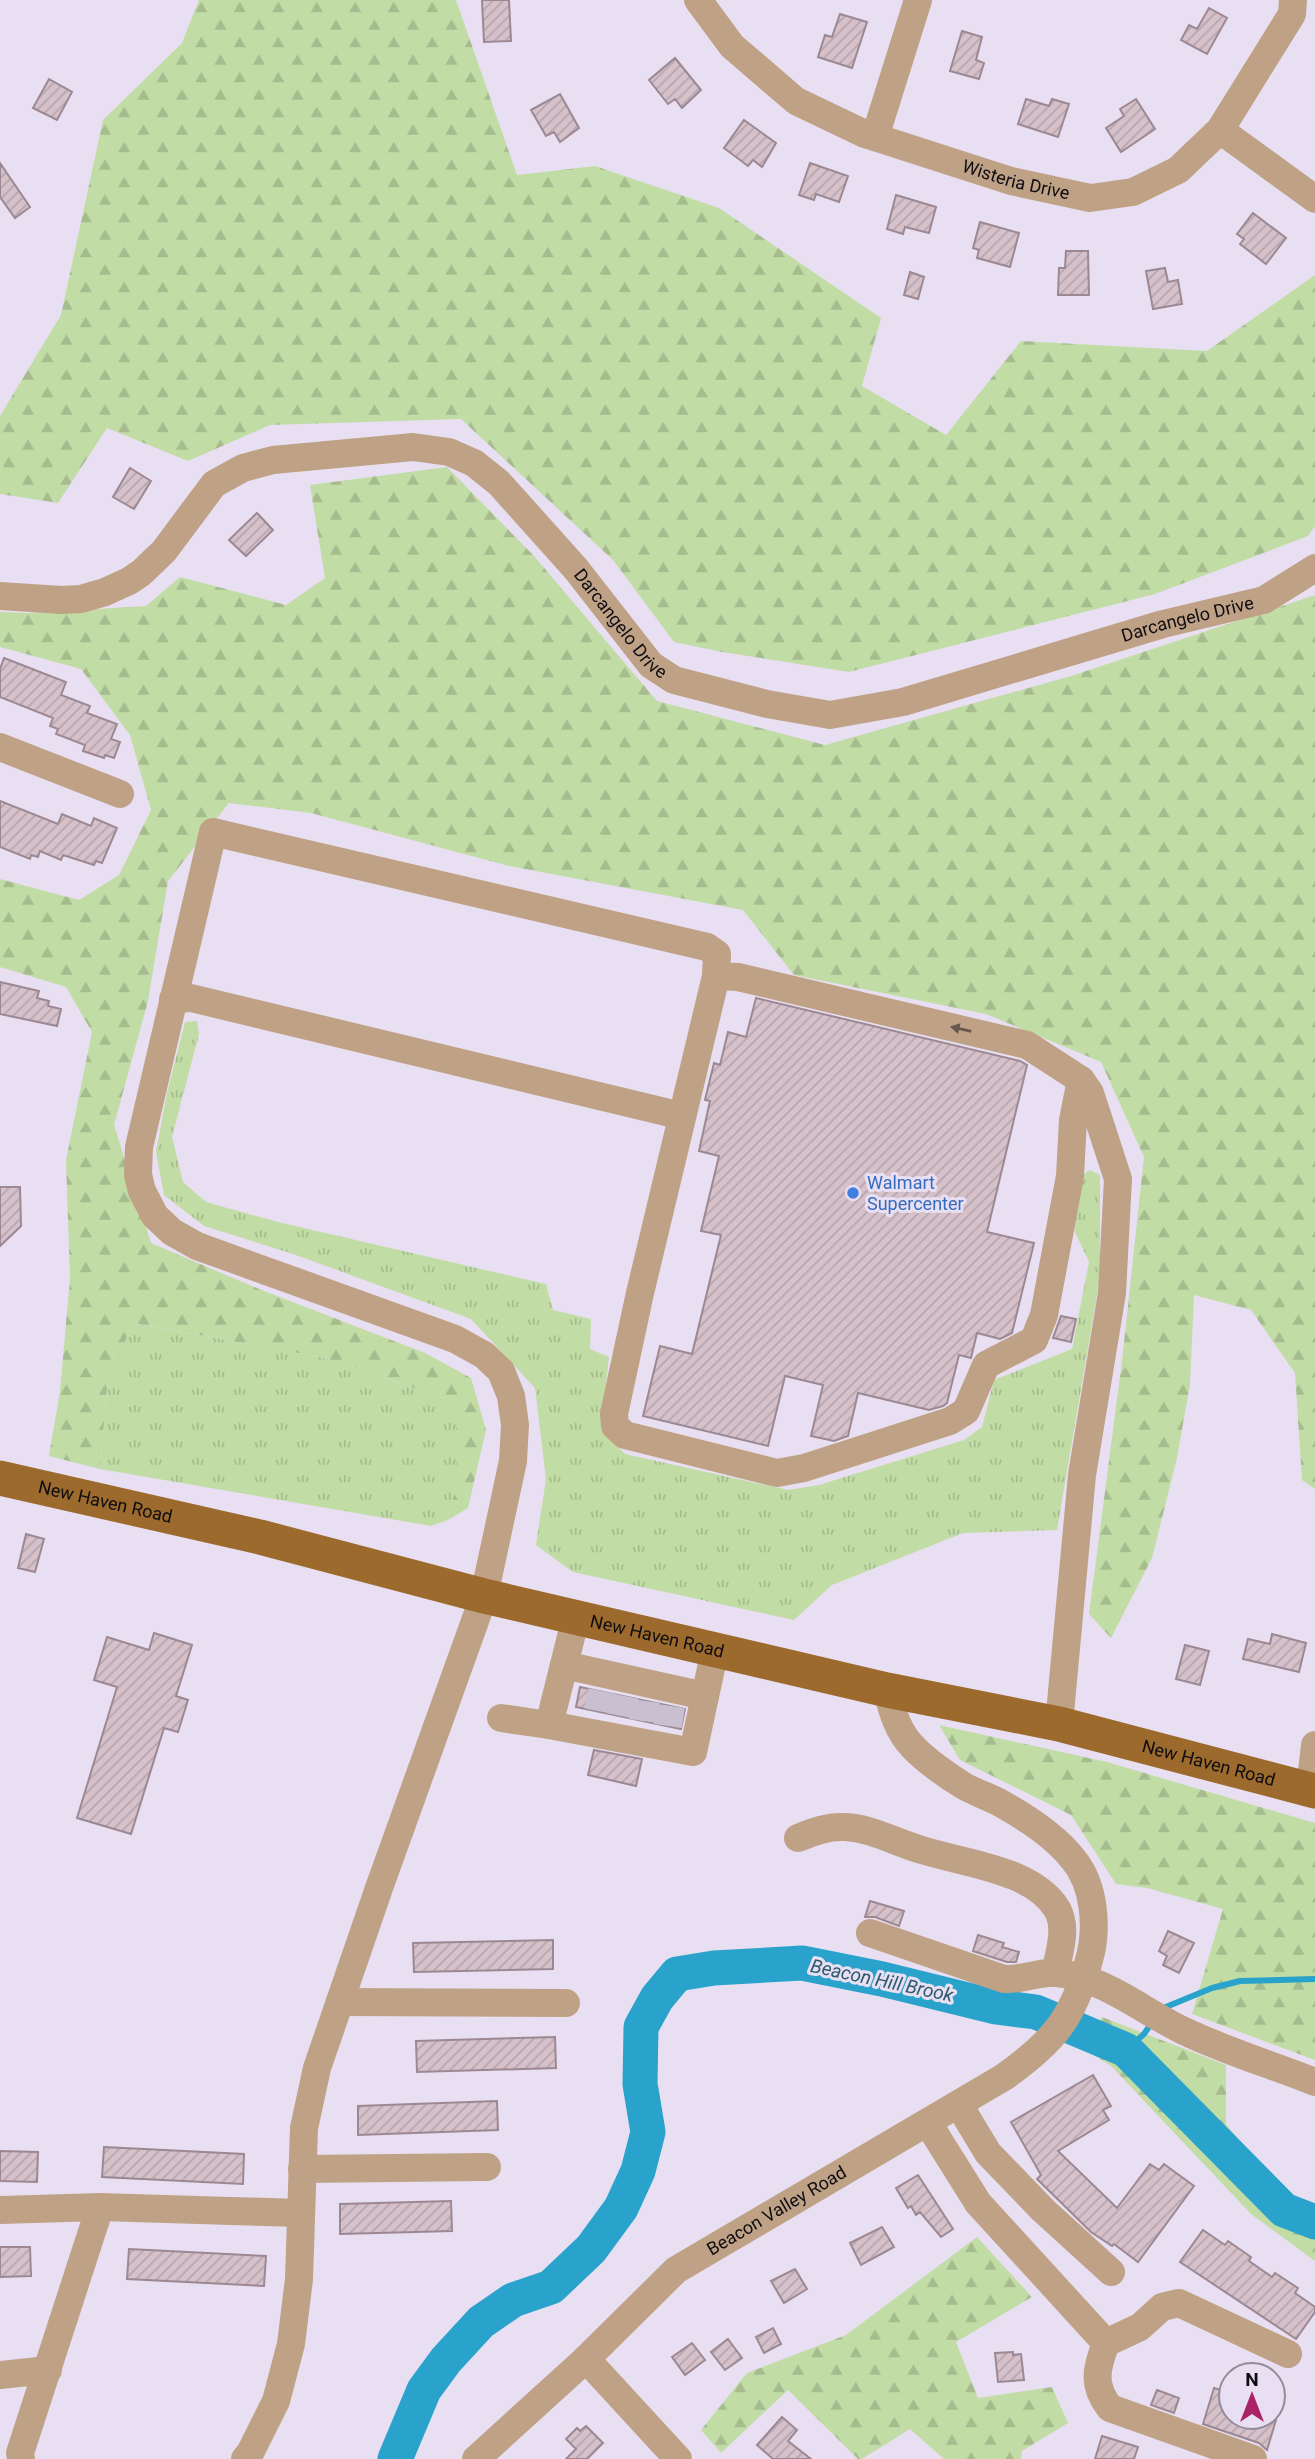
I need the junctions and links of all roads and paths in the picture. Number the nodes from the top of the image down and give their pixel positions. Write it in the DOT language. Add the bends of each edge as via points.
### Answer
graph roads {
  1 [pos="698,0"];
  2 [pos="918,0"];
  3 [pos="1293,0"];
  4 [pos="1220,130"];
  5 [pos="875,137"];
  6 [pos="1315,199"];
  7 [pos="1315,568"];
  8 [pos="0,596"];
  9 [pos="0,747"];
  10 [pos="120,793"];
  11 [pos="716,976"];
  12 [pos="173,999"];
  13 [pos="1081,1080"];
  14 [pos="682,1116"];
  15 [pos="0,1478"];
  16 [pos="484,1596"];
  17 [pos="576,1617"];
  18 [pos="715,1650"];
  19 [pos="564,1665"];
  20 [pos="887,1690"];
  21 [pos="705,1696"];
  22 [pos="634,1710"];
  23 [pos="501,1718"];
  24 [pos="1059,1724"];
  25 [pos="549,1726"];
  26 [pos="1315,1745"];
  27 [pos="1312,1790"];
  28 [pos="798,1838"];
  29 [pos="870,1933"];
  30 [pos="1055,1973"];
  31 [pos="1084,1980"];
  32 [pos="340,2002"];
  33 [pos="566,2003"];
  34 [pos="1315,2082"];
  35 [pos="959,2105"];
  36 [pos="929,2123"];
  37 [pos="487,2167"];
  38 [pos="302,2169"];
  39 [pos="100,2207"];
  40 [pos="0,2210"];
  41 [pos="300,2213"];
  42 [pos="1111,2272"];
  43 [pos="1106,2343"];
  44 [pos="1288,2354"];
  45 [pos="586,2359"];
  46 [pos="48,2370"];
  47 [pos="0,2375"];
  48 [pos="21,2459"];
  49 [pos="245,2459"];
  50 [pos="476,2459"];
  51 [pos="678,2459"];
  52 [pos="1253,2459"];
  1 -- 5 [label="street, Wisteria Drive" via="732,46 796,101"];
  2 -- 5 [label="street"];
  3 -- 4 [label="street, Wisteria Drive" via="1292,14"];
  4 -- 5 [label="street, Wisteria Drive" via="1178,170 1133,192 1090,198 1011,181"];
  4 -- 6 [label="street"];
  7 -- 8 [label="street, Darcangelo Drive" via="1264,600 1163,624 902,702 830,715 674,680 651,665 576,569 499,483 474,463 449,452 413,447 273,460 243,468 214,484 164,551 129,580 81,598"];
  9 -- 10 [label="street"];
  11 -- 12 [label="street" via="717,954 707,947 213,832"];
  13 -- 11 [label="street, one-way" via="1027,1045 738,977"];
  11 -- 14 [label="street"];
  12 -- 14 [label="street" via="191,998"];
  12 -- 16 [label="street" via="138,1153 142,1191 156,1216 172,1233 197,1246 455,1339 501,1371 515,1425 513,1461"];
  13 -- 14 [label="street" via="1070,1176 1044,1315 1034,1340 986,1365 966,1411 950,1422 777,1473 625,1435 615,1426 614,1413"];
  13 -- 24 [label="street" via="1090,1093 1118,1179 1112,1293 1083,1475"];
  15 -- 16 [label="main road, New Haven Road" via="260,1537"];
  16 -- 17 [label="main road, New Haven Road"];
  16 -- 32 [label="street"];
  17 -- 18 [label="main road, New Haven Road"];
  17 -- 19 [label="street"];
  18 -- 20 [label="main road, New Haven Road"];
  18 -- 21 [label="street"];
  19 -- 22 [label="street"];
  19 -- 25 [label="street"];
  20 -- 24 [label="main road, New Haven Road"];
  20 -- 31 [label="street, Beacon Valley Road" via="894,1719 912,1747 963,1786 1035,1824 1074,1859 1093,1908 1091,1955"];
  21 -- 22 [label="street"];
  21 -- 22 [label="street" via="693,1752"];
  22 -- 25 [label="street"];
  23 -- 25 [label="street"];
  24 -- 27 [label="main road, New Haven Road"];
  26 -- 27 [label="street"];
  28 -- 30 [label="street" via="833,1828 862,1830 925,1852 968,1860 1032,1886 1051,1900 1059,1913 1062,1935"];
  29 -- 30 [label="street" via="1004,1979"];
  30 -- 31 [label="street"];
  31 -- 34 [label="street" via="1119,1992 1156,2017"];
  31 -- 35 [label="street, Beacon Valley Road" via="1072,2010 1046,2044"];
  32 -- 33 [label="street"];
  32 -- 38 [label="street" via="317,2068 304,2128"];
  35 -- 36 [label="street, Beacon Valley Road"];
  35 -- 42 [label="street" via="988,2153"];
  36 -- 43 [label="street" via="978,2203"];
  36 -- 45 [label="street, Beacon Valley Road" via="676,2270"];
  37 -- 38 [label="street"];
  38 -- 41 [label="street"];
  39 -- 40 [label="street"];
  39 -- 41 [label="street"];
  39 -- 46 [label="street"];
  41 -- 49 [label="street" via="299,2279 291,2344 276,2401"];
  43 -- 44 [label="street" via="1140,2327 1162,2307 1179,2304"];
  43 -- 52 [label="street" via="1097,2379 1100,2395 1110,2408"];
  45 -- 50 [label="street, Beacon Valley Road"];
  45 -- 51 [label="street"];
  46 -- 47 [label="street"];
  46 -- 48 [label="street"];
}
